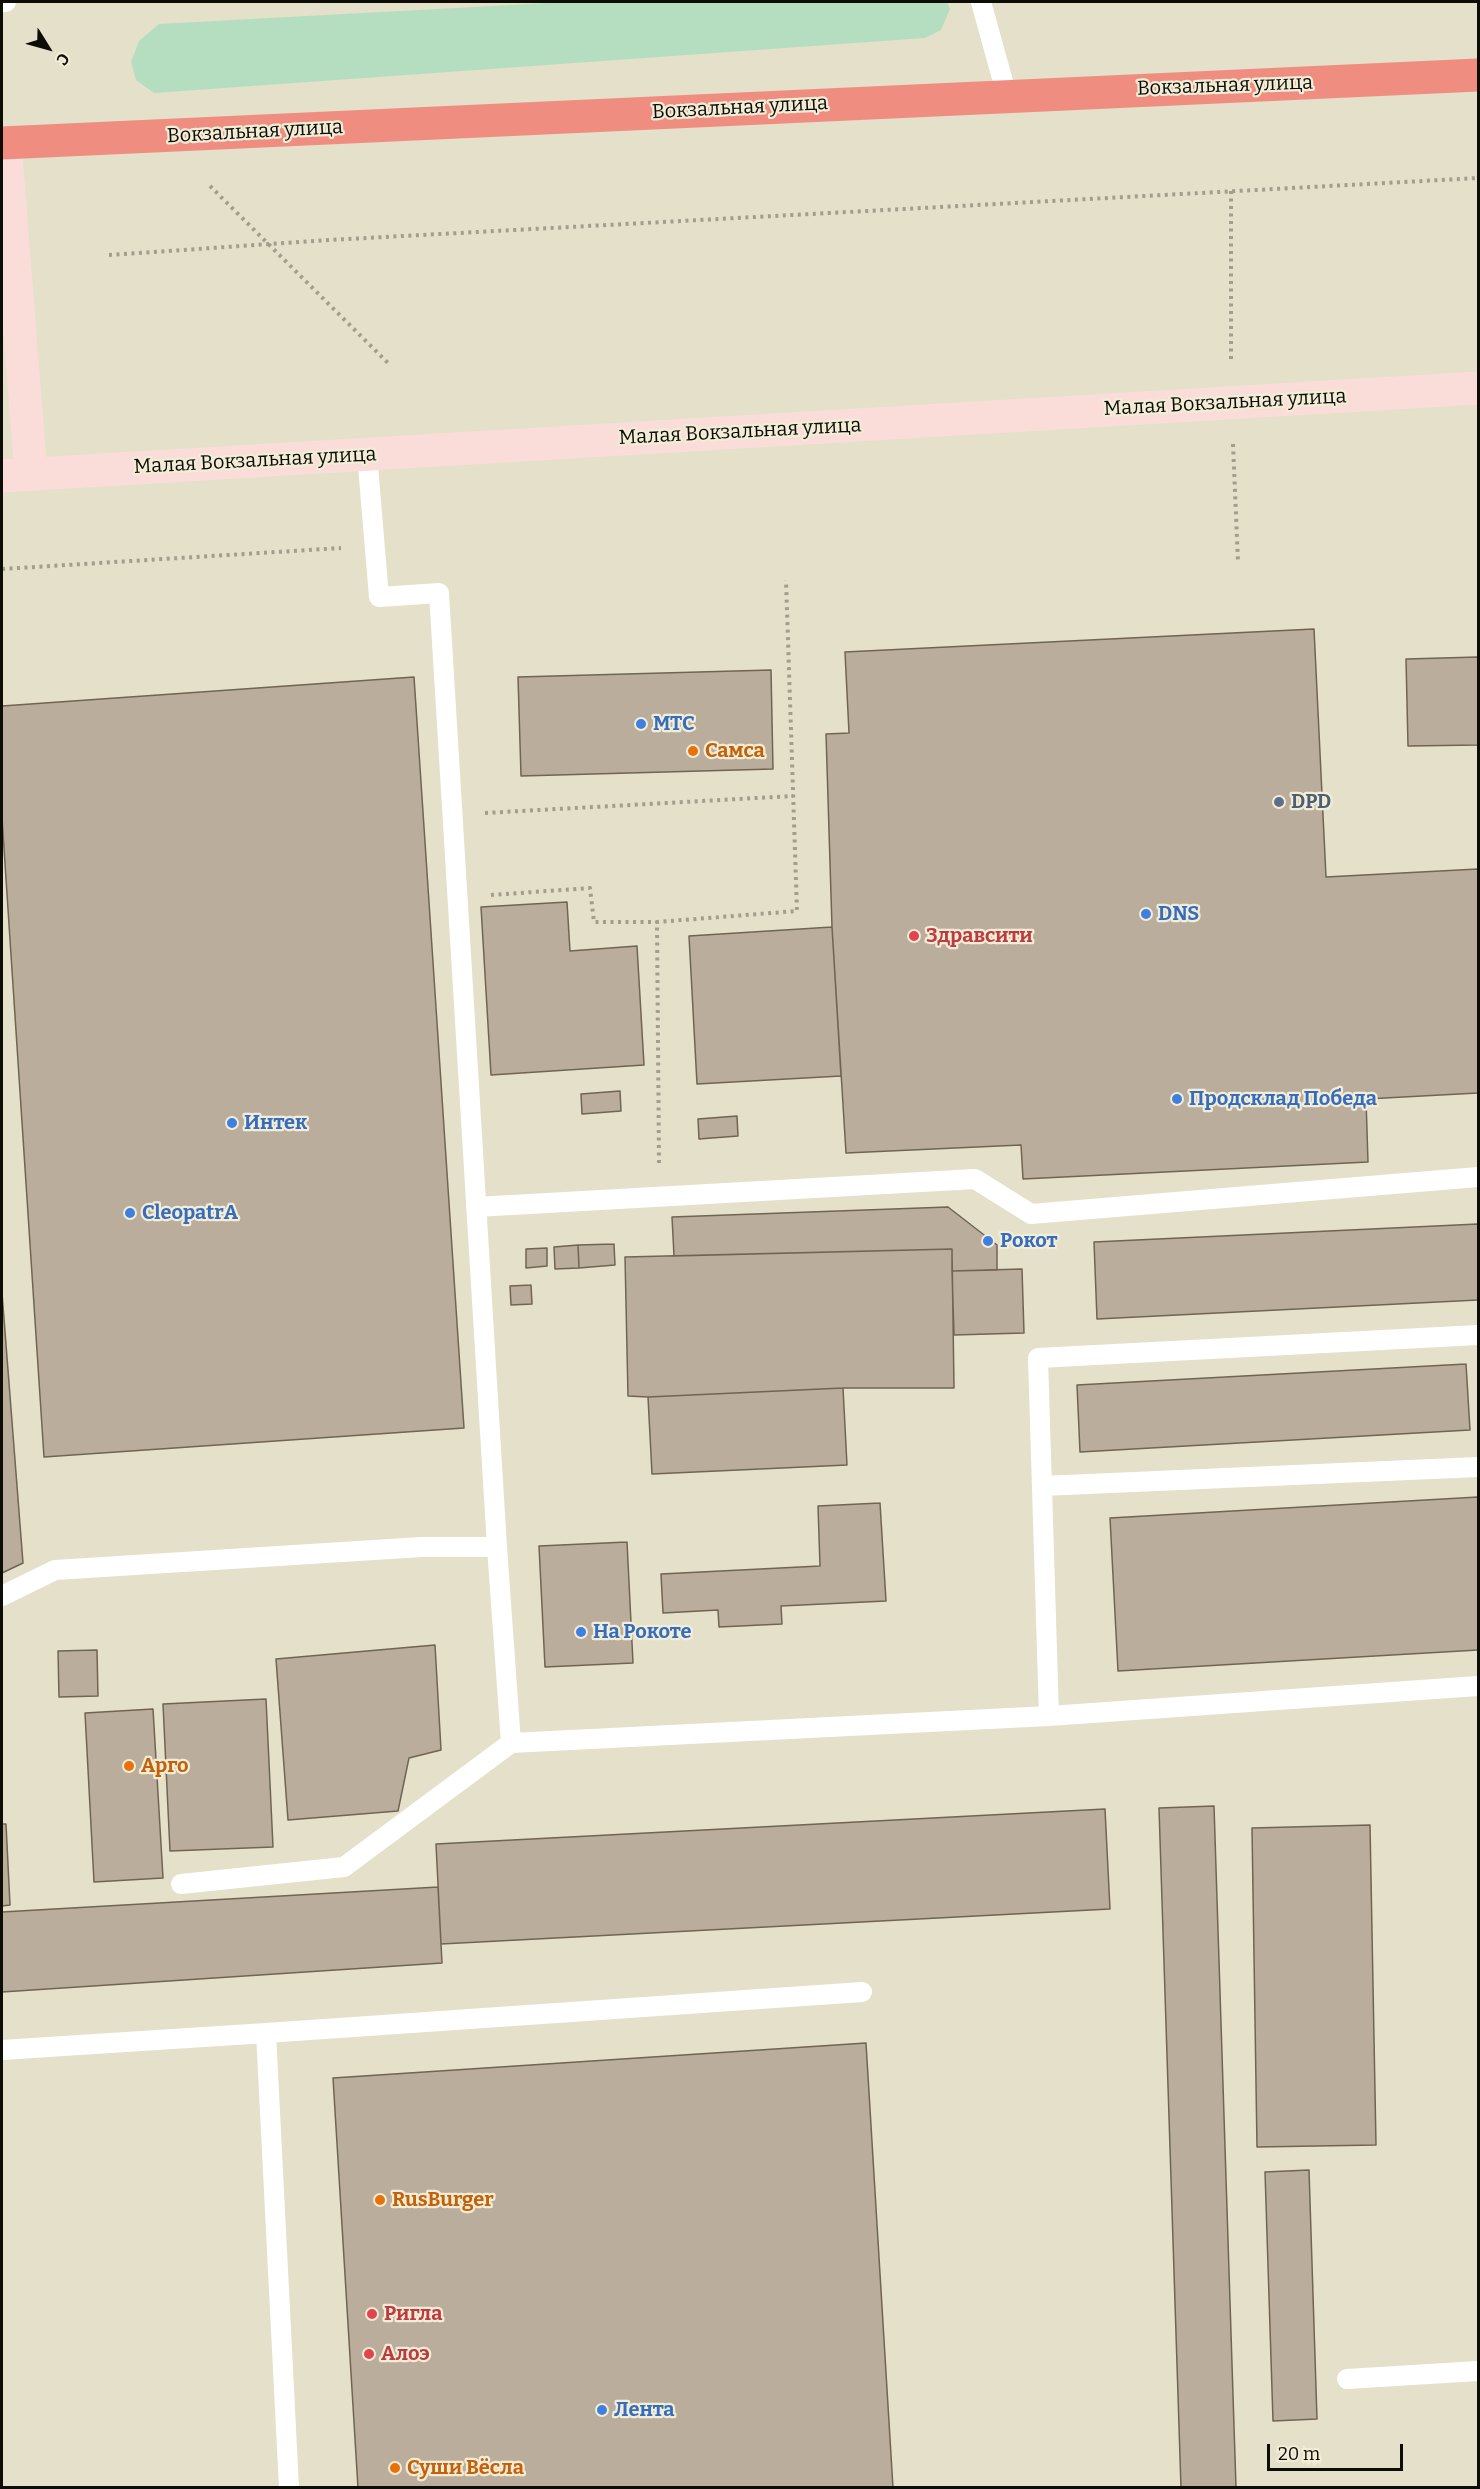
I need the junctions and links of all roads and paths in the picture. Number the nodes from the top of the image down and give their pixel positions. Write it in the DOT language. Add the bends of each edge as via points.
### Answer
graph roads {
  1 [pos="2,2"];
  2 [pos="6,2"];
  3 [pos="981,2"];
  4 [pos="1479,75"];
  5 [pos="1007,96"];
  6 [pos="3,143"];
  7 [pos="1479,178"];
  8 [pos="210,186"];
  9 [pos="270,244"];
  10 [pos="109,255"];
  11 [pos="390,365"];
  12 [pos="1479,388"];
  13 [pos="367,454"];
  14 [pos="16,475"];
  15 [pos="375,546"];
  16 [pos="2,569"];
  17 [pos="786,580"];
  18 [pos="793,796"];
  19 [pos="452,815"];
  20 [pos="457,898"];
  21 [pos="657,922"];
  22 [pos="1479,1177"];
  23 [pos="659,1197"];
  24 [pos="476,1207"];
  25 [pos="1479,1335"];
  26 [pos="1479,1467"];
  27 [pos="1042,1486"];
  28 [pos="496,1547"];
  29 [pos="2,1596"];
  30 [pos="1479,1686"];
  31 [pos="1049,1716"];
  32 [pos="510,1743"];
  33 [pos="182,1884"];
  34 [pos="862,1992"];
  35 [pos="266,2033"];
  36 [pos="2,2050"];
  37 [pos="1479,2372"];
  38 [pos="1347,2379"];
  39 [pos="289,2487"];
  1 -- 2 [label="lane"];
  3 -- 5 [label="lane"];
  4 -- 5 [label="highway, Вокзальная улица"];
  5 -- 6 [label="highway, Вокзальная улица"];
  6 -- 14 [label="main road"];
  7 -- 9 [label="path"];
  8 -- 9 [label="path"];
  9 -- 10 [label="path"];
  9 -- 11 [label="path"];
  12 -- 13 [label="main road, Малая Вокзальная улица"];
  13 -- 14 [label="main road, Малая Вокзальная улица"];
  13 -- 15 [label="lane"];
  15 -- 16 [label="path"];
  15 -- 19 [label="lane" via="379,597 439,593"];
  17 -- 18 [label="path"];
  18 -- 19 [label="path"];
  18 -- 21 [label="path" via="797,911"];
  19 -- 20 [label="lane"];
  20 -- 21 [label="path" via="590,888 594,922"];
  20 -- 24 [label="lane"];
  21 -- 23 [label="path"];
  22 -- 23 [label="lane" via="1032,1214 975,1179"];
  23 -- 24 [label="lane"];
  24 -- 28 [label="lane"];
  25 -- 27 [label="lane" via="1038,1358"];
  26 -- 27 [label="lane"];
  27 -- 31 [label="lane"];
  28 -- 29 [label="lane" via="422,1546 55,1570"];
  28 -- 32 [label="lane"];
  30 -- 31 [label="lane"];
  31 -- 32 [label="lane"];
  32 -- 33 [label="lane" via="344,1867"];
  34 -- 35 [label="lane"];
  35 -- 36 [label="lane"];
  35 -- 39 [label="lane"];
  37 -- 38 [label="lane"];
}
